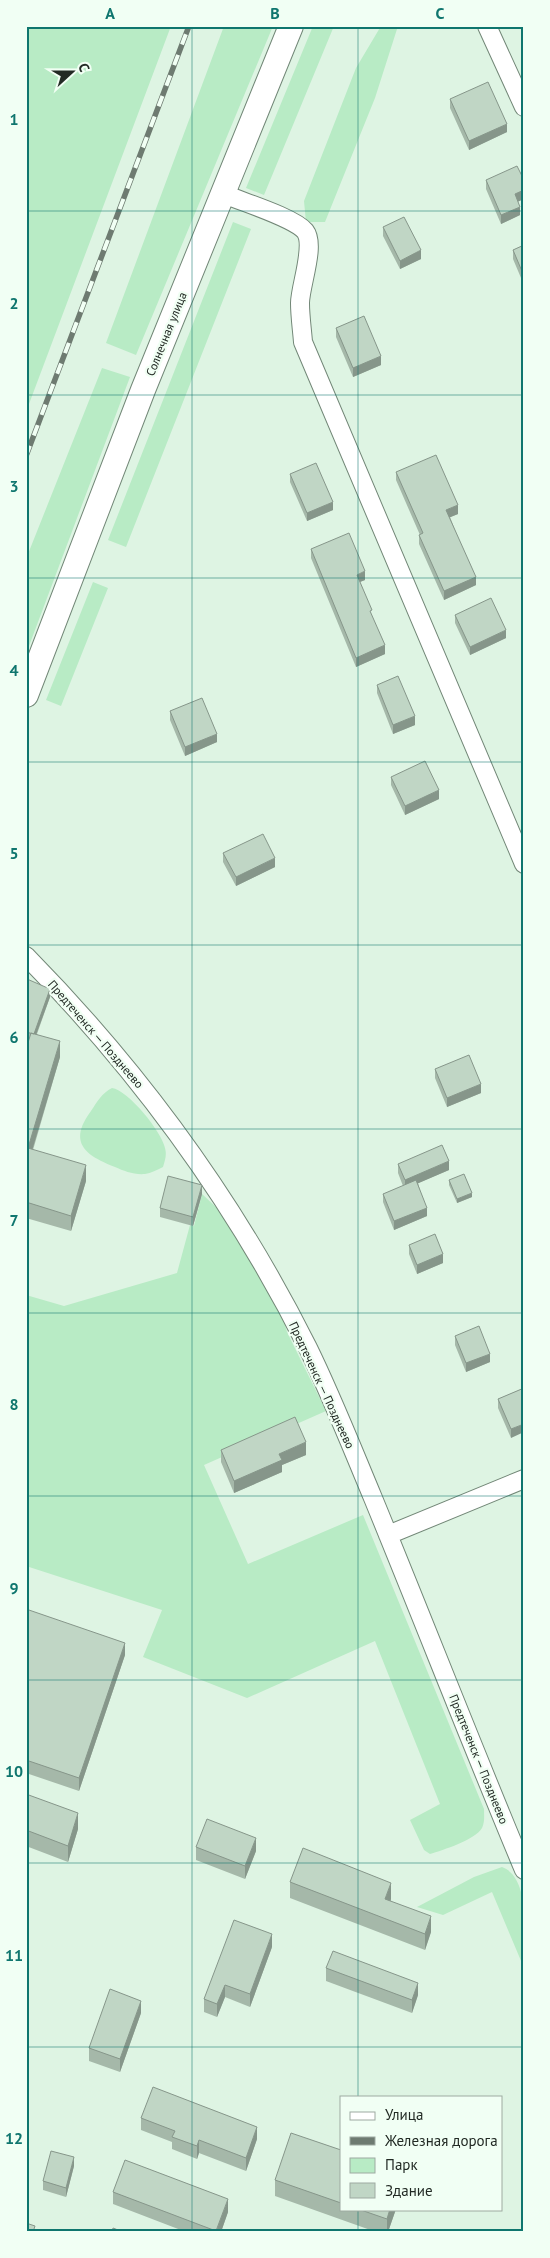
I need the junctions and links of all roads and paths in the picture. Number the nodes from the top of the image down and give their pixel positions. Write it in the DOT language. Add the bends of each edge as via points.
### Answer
graph roads {
  1 [pos="291,26"];
  2 [pos="487,26"];
  3 [pos="524,106"];
  4 [pos="224,194"];
  5 [pos="26,695"];
  6 [pos="524,864"];
  7 [pos="26,956"];
  8 [pos="524,1479"];
  9 [pos="388,1535"];
  10 [pos="524,1870"];
  1 -- 4 [label="street, Солнечная улица"];
  2 -- 3 [label="street"];
  4 -- 5 [label="street, Солнечная улица" via="136,409"];
  4 -- 6 [label="street" via="296,224 306,232 308,256 300,302 303,342"];
  7 -- 9 [label="street, Предтеченск — Позднеево" via="132,1073 204,1172 308,1348"];
  8 -- 9 [label="street"];
  9 -- 10 [label="street, Предтеченск — Позднеево"];
}
